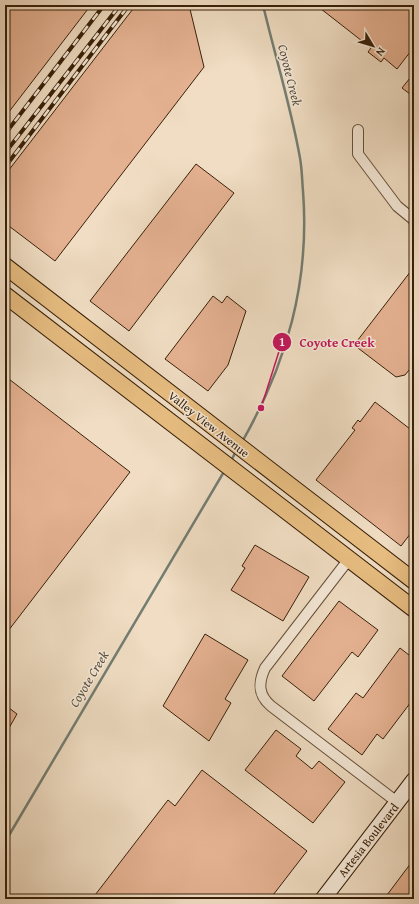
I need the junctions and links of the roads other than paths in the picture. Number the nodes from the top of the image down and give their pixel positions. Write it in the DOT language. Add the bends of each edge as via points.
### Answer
graph roads {
  1 [pos="358,130"];
  2 [pos="414,220"];
  3 [pos="5,266"];
  4 [pos="5,295"];
  5 [pos="349,559"];
  6 [pos="414,581"];
  7 [pos="414,609"];
  8 [pos="414,780"];
  9 [pos="398,802"];
  10 [pos="323,899"];
  1 -- 2 [label="street" via="358,154 397,206"];
  3 -- 6 [label="main road, Valley View Avenue"];
  4 -- 5 [label="main road, Valley View Avenue"];
  5 -- 7 [label="main road, Valley View Avenue"];
  5 -- 9 [label="street" via="265,668 260,685 261,692 263,699 271,706"];
  8 -- 9 [label="main road, Artesia Boulevard"];
  9 -- 10 [label="main road, Artesia Boulevard"];
}
